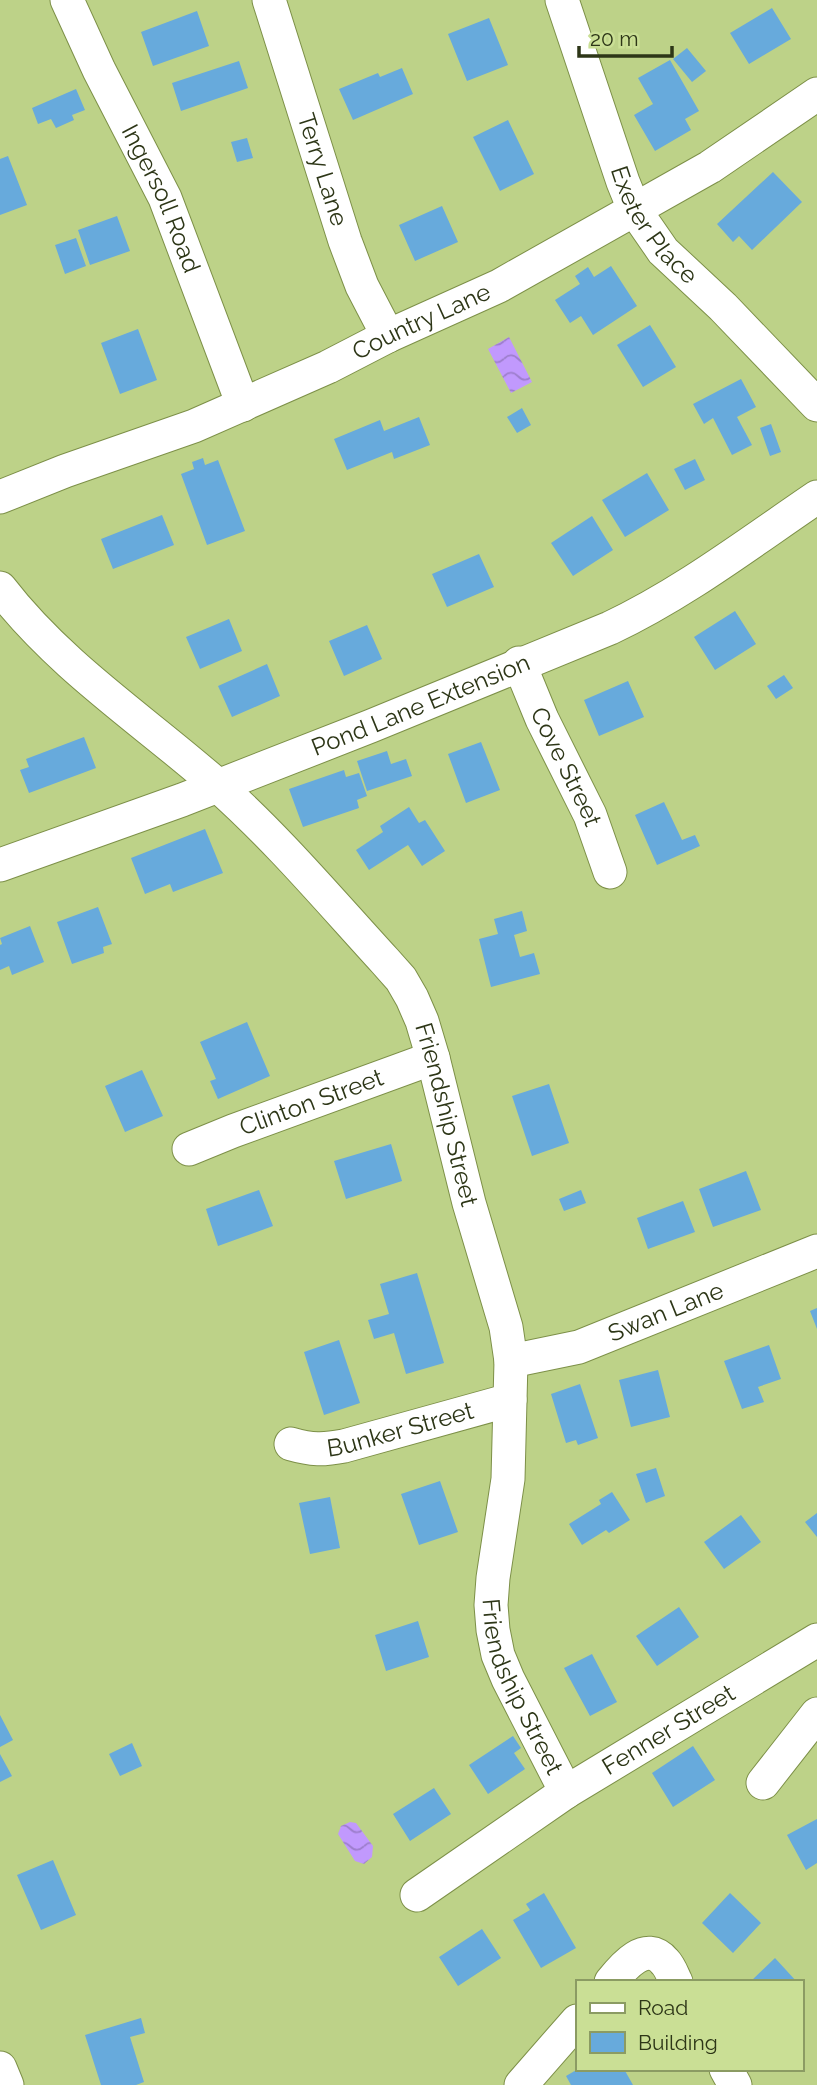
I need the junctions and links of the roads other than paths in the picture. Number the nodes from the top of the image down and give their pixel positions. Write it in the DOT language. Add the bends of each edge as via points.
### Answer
graph roads {
  1 [pos="67,0"];
  2 [pos="269,0"];
  3 [pos="562,0"];
  4 [pos="817,94"];
  5 [pos="634,209"];
  6 [pos="388,337"];
  7 [pos="243,405"];
  8 [pos="817,405"];
  9 [pos="0,497"];
  10 [pos="817,497"];
  11 [pos="0,588"];
  12 [pos="520,663"];
  13 [pos="218,786"];
  14 [pos="0,865"];
  15 [pos="610,872"];
  16 [pos="433,1058"];
  17 [pos="189,1149"];
  18 [pos="817,1251"];
  19 [pos="511,1361"];
  20 [pos="510,1399"];
  21 [pos="292,1444"];
  22 [pos="817,1640"];
  23 [pos="817,1714"];
  24 [pos="763,1783"];
  25 [pos="566,1792"];
  26 [pos="417,1895"];
  27 [pos="613,1980"];
  28 [pos="675,1980"];
  29 [pos="576,2022"];
  30 [pos="0,2068"];
  31 [pos="7,2085"];
  32 [pos="521,2085"];
  1 -- 7 [label="street, Ingersoll Road" via="165,198"];
  2 -- 6 [label="street, Terry Lane" via="345,241"];
  3 -- 5 [label="street, Exeter Place"];
  4 -- 5 [label="street, Country Lane" via="710,167"];
  5 -- 6 [label="street, Country Lane" via="499,286"];
  5 -- 8 [label="street, Exeter Place" via="663,251"];
  6 -- 7 [label="street, Country Lane"];
  7 -- 9 [label="street, Country Lane"];
  10 -- 12 [label="street, Pond Lane Extension" via="642,612"];
  11 -- 13 [label="street, Friendship Street" via="79,671"];
  12 -- 13 [label="street, Pond Lane Extension"];
  12 -- 15 [label="street, Cove Street" via="590,815"];
  13 -- 14 [label="street, Pond Lane Extension"];
  13 -- 16 [label="street, Friendship Street" via="280,846 401,979 422,1021"];
  16 -- 17 [label="street, Clinton Street"];
  16 -- 19 [label="street, Friendship Street" via="506,1327"];
  18 -- 19 [label="street, Swan Lane" via="579,1347"];
  19 -- 20 [label="street, Friendship Street"];
  20 -- 21 [label="street, Bunker Street" via="344,1446 309,1449"];
  20 -- 25 [label="street, Friendship Street" via="508,1479 493,1578 493,1630 508,1679"];
  22 -- 25 [label="street, Fenner Street"];
  23 -- 24 [label="street"];
  25 -- 26 [label="street, Fenner Street"];
  27 -- 28 [label="street" via="635,1956 646,1953 665,1962"];
  29 -- 32 [label="street"];
  30 -- 31 [label="street"];
}
